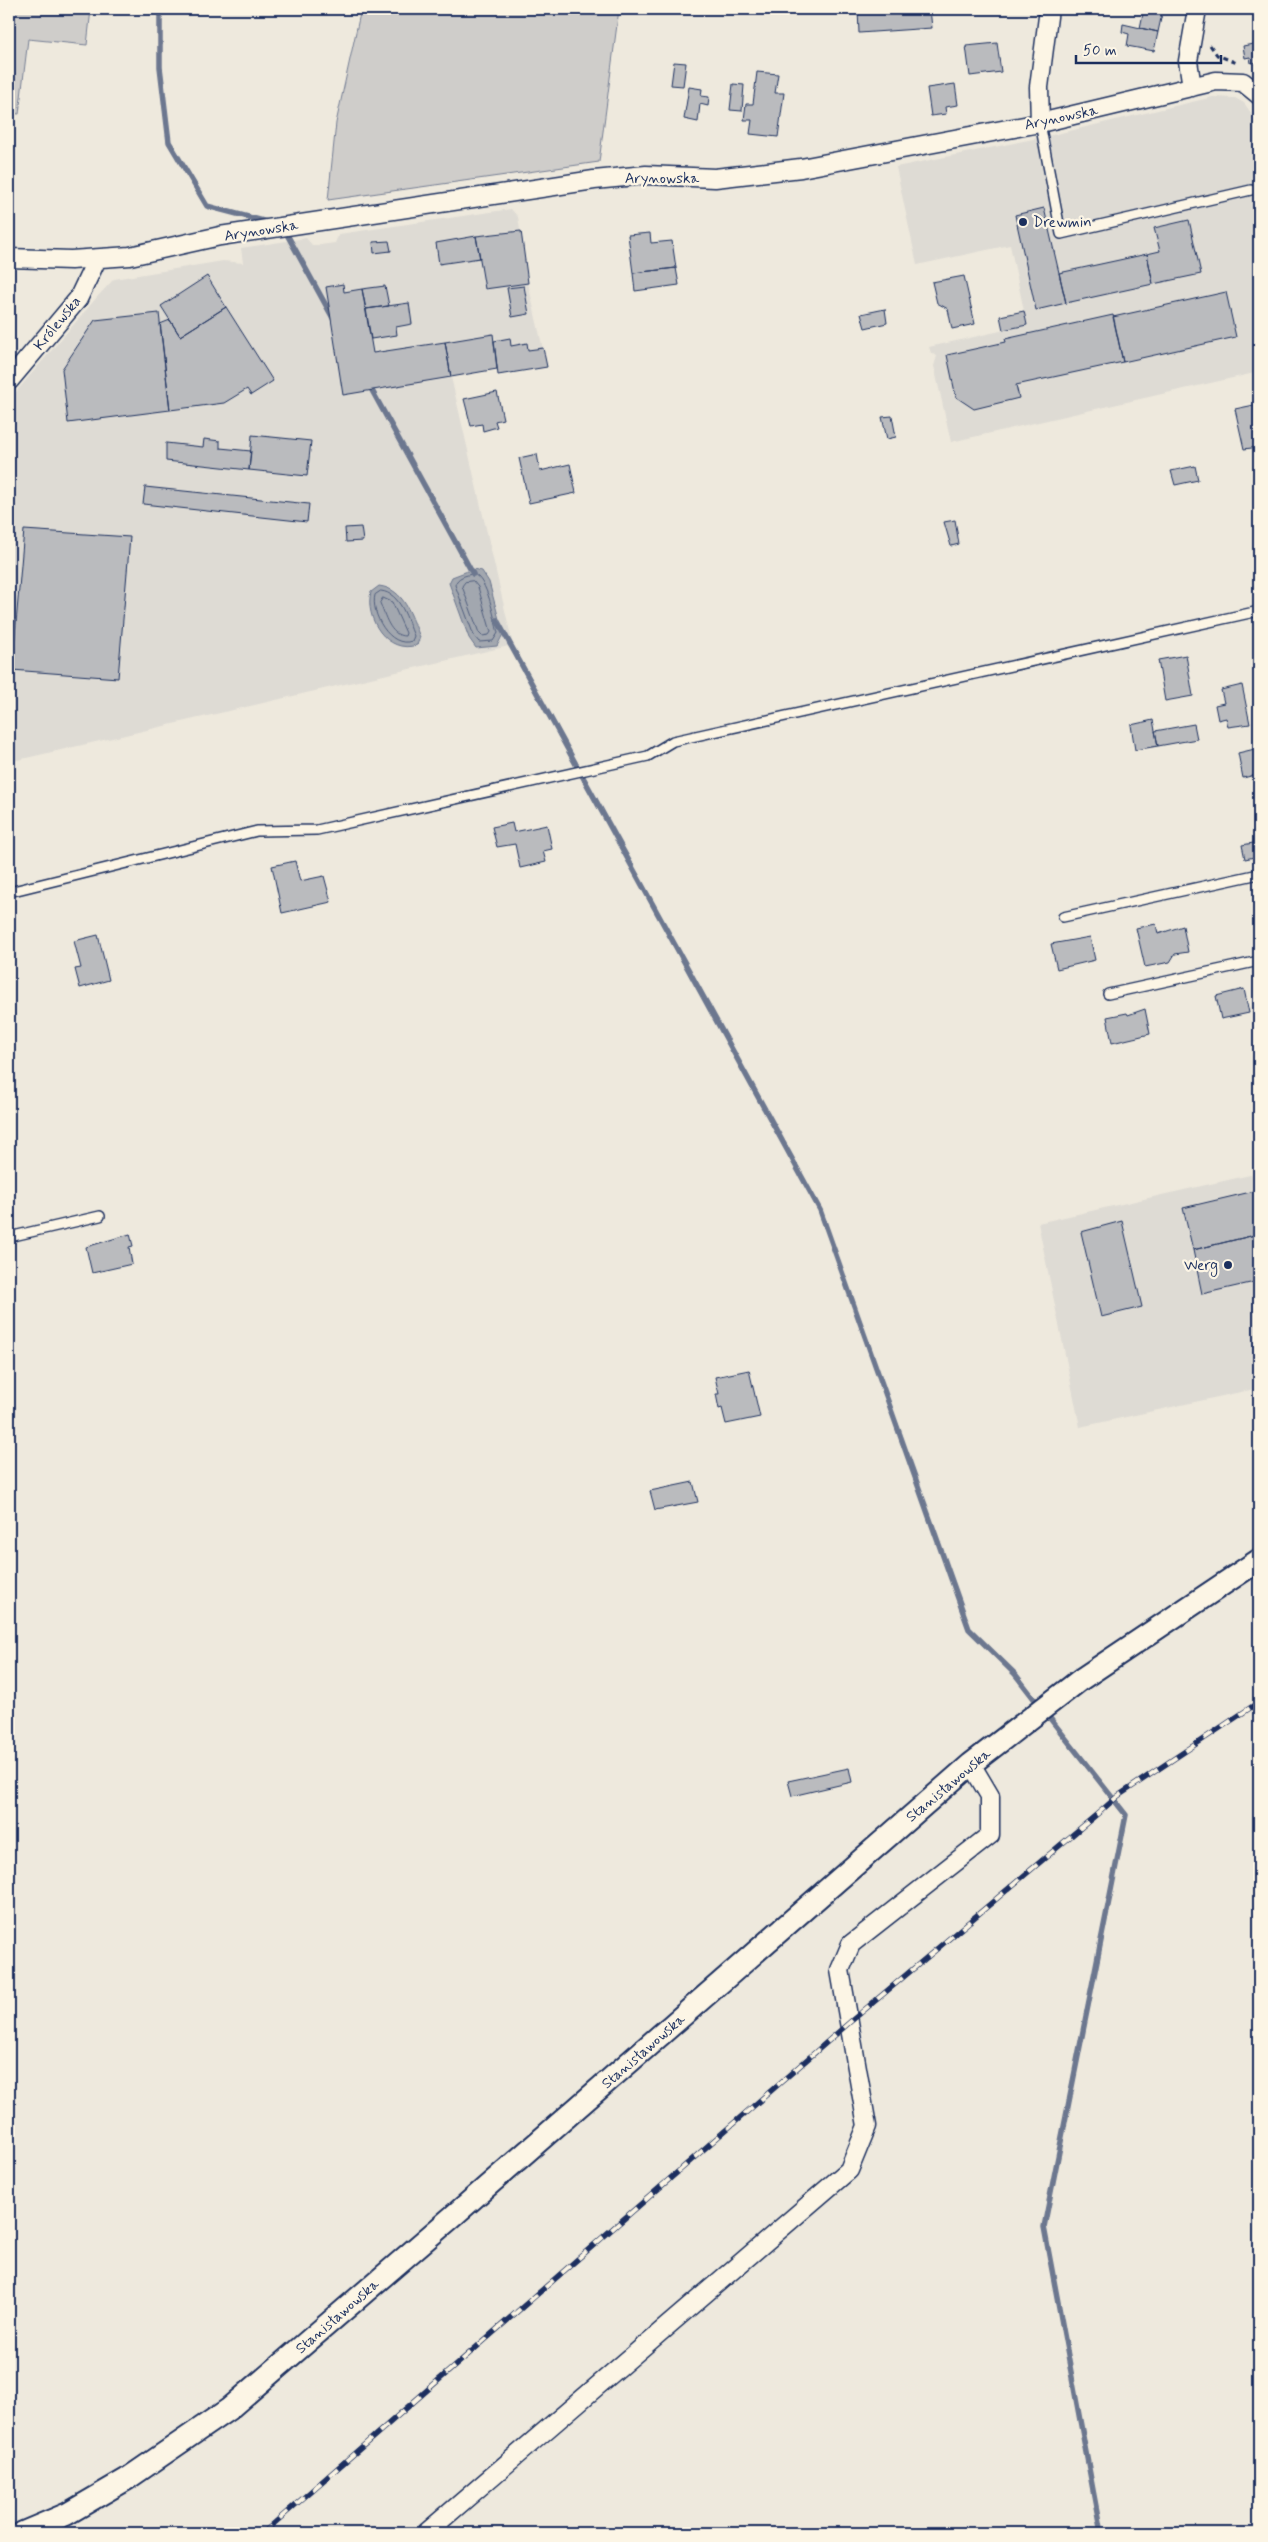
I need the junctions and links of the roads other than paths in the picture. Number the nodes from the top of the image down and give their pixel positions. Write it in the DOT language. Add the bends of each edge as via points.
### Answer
graph roads {
  1 [pos="1049,9"];
  2 [pos="1197,9"];
  3 [pos="1192,87"];
  4 [pos="1259,95"];
  5 [pos="1040,122"];
  6 [pos="1251,190"];
  7 [pos="9,258"];
  8 [pos="97,259"];
  9 [pos="9,381"];
  10 [pos="1259,611"];
  11 [pos="1259,874"];
  12 [pos="9,892"];
  13 [pos="1063,917"];
  14 [pos="1259,961"];
  15 [pos="1108,994"];
  16 [pos="100,1216"];
  17 [pos="9,1237"];
  18 [pos="1259,1560"];
  19 [pos="971,1764"];
  20 [pos="22,2533"];
  21 [pos="426,2533"];
  1 -- 5 [label="street" via="1039,87"];
  2 -- 3 [label="street" via="1188,61"];
  3 -- 4 [label="street, Arynowska" via="1224,80 1243,82"];
  3 -- 5 [label="street, Arynowska"];
  5 -- 6 [label="lane" via="1061,234"];
  5 -- 8 [label="street, Arynowska" via="801,168 715,178 646,175 594,180 220,236 144,253"];
  7 -- 8 [label="street, Arynowska"];
  8 -- 9 [label="street, Królewska" via="78,299"];
  10 -- 12 [label="lane" via="673,741 648,756 543,780 317,830 257,831"];
  11 -- 13 [label="lane"];
  14 -- 15 [label="lane"];
  16 -- 17 [label="lane"];
  18 -- 19 [label="street, Stanisławowska" via="1080,1680"];
  19 -- 20 [label="street, Stanisławowska" via="229,2408 127,2480 67,2514"];
  19 -- 21 [label="street" via="990,1796 990,1835 852,1944 840,1970 867,2126 849,2170"];
}
